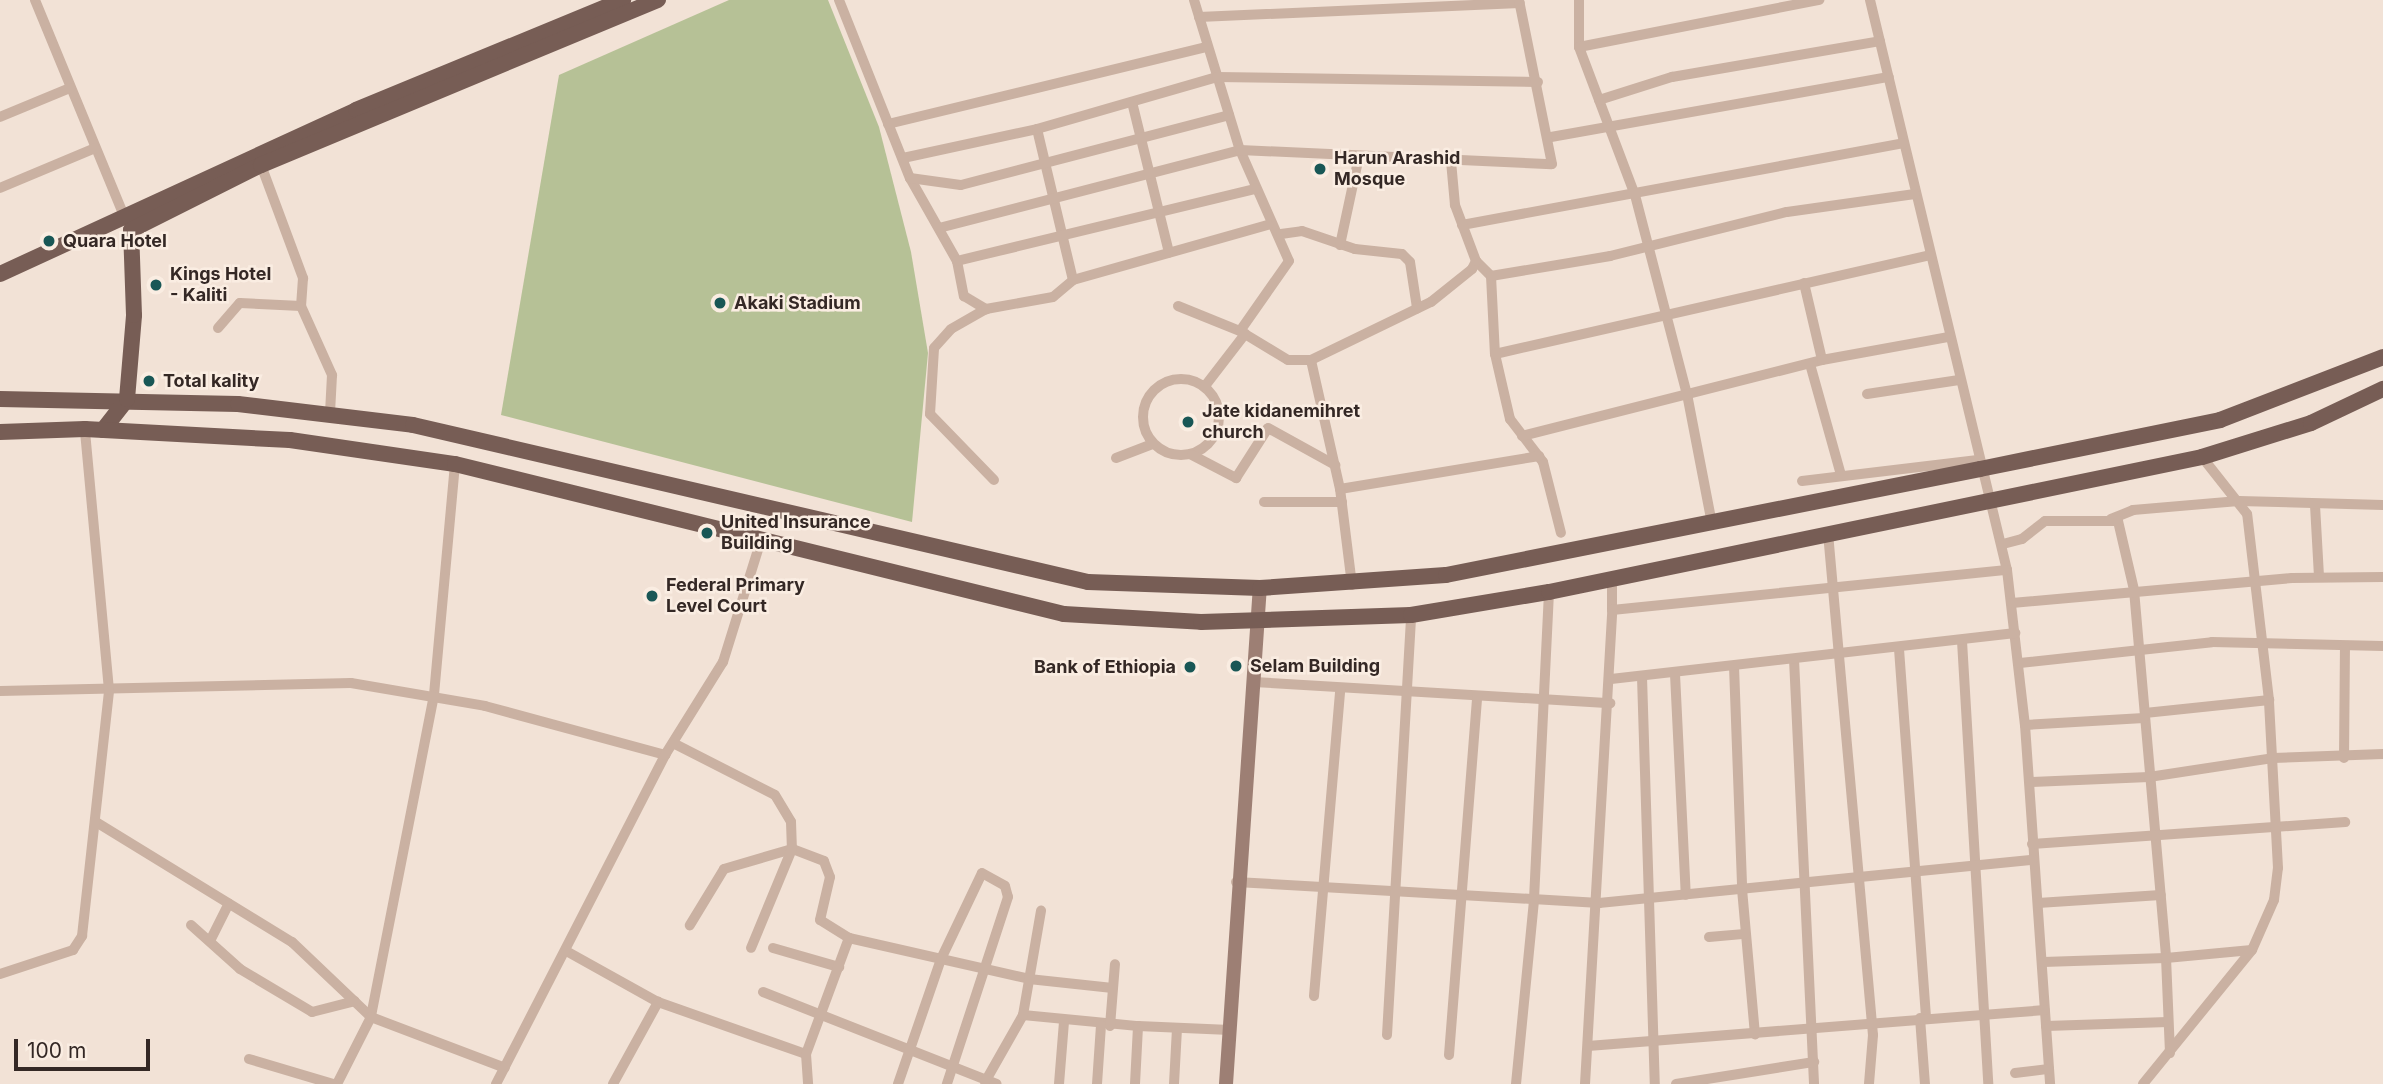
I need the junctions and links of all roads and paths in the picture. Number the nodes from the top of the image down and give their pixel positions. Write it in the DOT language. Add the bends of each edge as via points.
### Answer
graph roads {
  1 [pos="34,0"];
  2 [pos="624,0"];
  3 [pos="658,0"];
  4 [pos="839,0"];
  5 [pos="1194,0"];
  6 [pos="1579,0"];
  7 [pos="1819,0"];
  8 [pos="1870,0"];
  9 [pos="1519,1"];
  10 [pos="1199,17"];
  11 [pos="1880,41"];
  12 [pos="1207,47"];
  13 [pos="1579,47"];
  14 [pos="1889,76"];
  15 [pos="1217,77"];
  16 [pos="1538,82"];
  17 [pos="70,88"];
  18 [pos="1599,100"];
  19 [pos="1132,102"];
  20 [pos="1,113"];
  21 [pos="1229,115"];
  22 [pos="888,124"];
  23 [pos="1612,125"];
  24 [pos="1037,129"];
  25 [pos="1551,136"];
  26 [pos="1141,140"];
  27 [pos="1903,142"];
  28 [pos="95,148"];
  29 [pos="1240,150"];
  30 [pos="1359,156"];
  31 [pos="903,158"];
  32 [pos="1451,161"];
  33 [pos="1048,162"];
  34 [pos="261,165"];
  35 [pos="1151,177"];
  36 [pos="910,178"];
  37 [pos="0,188"];
  38 [pos="1255,189"];
  39 [pos="1915,194"];
  40 [pos="1635,195"];
  41 [pos="1056,201"];
  42 [pos="1159,212"];
  43 [pos="128,225"];
  44 [pos="1268,225"];
  45 [pos="1462,225"];
  46 [pos="939,228"];
  47 [pos="1281,234"];
  48 [pos="1065,237"];
  49 [pos="1645,243"];
  50 [pos="1340,244"];
  51 [pos="1170,253"];
  52 [pos="1929,255"];
  53 [pos="957,261"];
  54 [pos="1476,261"];
  55 [pos="0,274"];
  56 [pos="1491,276"];
  57 [pos="1073,280"];
  58 [pos="1804,283"];
  59 [pos="301,306"];
  60 [pos="1178,306"];
  61 [pos="1417,307"];
  62 [pos="986,309"];
  63 [pos="1664,318"];
  64 [pos="218,328"];
  65 [pos="1243,332"];
  66 [pos="1949,337"];
  67 [pos="1495,354"];
  68 [pos="2383,357"];
  69 [pos="1311,360"];
  70 [pos="1822,360"];
  71 [pos="1810,364"];
  72 [pos="1959,380"];
  73 [pos="1205,386"];
  74 [pos="2383,389"];
  75 [pos="1687,394"];
  76 [pos="1867,394"];
  77 [pos="0,399"];
  78 [pos="127,399"];
  79 [pos="330,413"];
  80 [pos="85,429"];
  81 [pos="103,430"];
  82 [pos="0,432"];
  83 [pos="1522,436"];
  84 [pos="1152,443"];
  85 [pos="1192,455"];
  86 [pos="1539,456"];
  87 [pos="2202,457"];
  88 [pos="1115,458"];
  89 [pos="455,464"];
  90 [pos="1335,465"];
  91 [pos="1979,465"];
  92 [pos="1841,475"];
  93 [pos="995,480"];
  94 [pos="1802,481"];
  95 [pos="1340,489"];
  96 [pos="1989,498"];
  97 [pos="2239,501"];
  98 [pos="1264,502"];
  99 [pos="1342,502"];
  100 [pos="2315,505"];
  101 [pos="2383,505"];
  102 [pos="2111,519"];
  103 [pos="1712,524"];
  104 [pos="1561,533"];
  105 [pos="1828,533"];
  106 [pos="762,537"];
  107 [pos="2003,544"];
  108 [pos="2007,570"];
  109 [pos="2319,576"];
  110 [pos="2383,577"];
  111 [pos="1612,579"];
  112 [pos="2258,583"];
  113 [pos="1352,584"];
  114 [pos="1260,589"];
  115 [pos="1835,590"];
  116 [pos="2134,590"];
  117 [pos="1549,592"];
  118 [pos="2012,603"];
  119 [pos="1612,610"];
  120 [pos="1411,615"];
  121 [pos="1260,620"];
  122 [pos="2015,633"];
  123 [pos="1962,641"];
  124 [pos="2265,643"];
  125 [pos="2383,646"];
  126 [pos="2345,647"];
  127 [pos="1899,649"];
  128 [pos="2138,652"];
  129 [pos="1840,655"];
  130 [pos="1794,659"];
  131 [pos="2020,663"];
  132 [pos="1734,666"];
  133 [pos="1675,674"];
  134 [pos="1642,677"];
  135 [pos="1611,679"];
  136 [pos="1254,682"];
  137 [pos="109,690"];
  138 [pos="1340,690"];
  139 [pos="0,691"];
  140 [pos="1407,692"];
  141 [pos="434,695"];
  142 [pos="1477,696"];
  143 [pos="2269,700"];
  144 [pos="1542,701"];
  145 [pos="1610,703"];
  146 [pos="2144,715"];
  147 [pos="2025,725"];
  148 [pos="673,743"];
  149 [pos="2383,754"];
  150 [pos="665,755"];
  151 [pos="2273,758"];
  152 [pos="2344,758"];
  153 [pos="2149,776"];
  154 [pos="2030,782"];
  155 [pos="96,822"];
  156 [pos="2345,822"];
  157 [pos="2276,823"];
  158 [pos="2155,832"];
  159 [pos="2032,844"];
  160 [pos="792,849"];
  161 [pos="2033,860"];
  162 [pos="1975,864"];
  163 [pos="1916,868"];
  164 [pos="1856,876"];
  165 [pos="1236,882"];
  166 [pos="1800,883"];
  167 [pos="1323,884"];
  168 [pos="1393,889"];
  169 [pos="1742,889"];
  170 [pos="1462,894"];
  171 [pos="1686,895"];
  172 [pos="2161,895"];
  173 [pos="1534,899"];
  174 [pos="1649,901"];
  175 [pos="229,902"];
  176 [pos="1599,903"];
  177 [pos="2038,903"];
  178 [pos="1041,911"];
  179 [pos="191,925"];
  180 [pos="690,925"];
  181 [pos="1745,934"];
  182 [pos="1709,937"];
  183 [pos="849,938"];
  184 [pos="210,941"];
  185 [pos="751,948"];
  186 [pos="773,948"];
  187 [pos="2252,950"];
  188 [pos="568,952"];
  189 [pos="2166,958"];
  190 [pos="941,959"];
  191 [pos="2043,962"];
  192 [pos="1115,964"];
  193 [pos="839,967"];
  194 [pos="988,970"];
  195 [pos="0,974"];
  196 [pos="1029,979"];
  197 [pos="1113,988"];
  198 [pos="763,992"];
  199 [pos="1314,996"];
  200 [pos="355,1001"];
  201 [pos="657,1002"];
  202 [pos="2045,1010"];
  203 [pos="1983,1013"];
  204 [pos="825,1015"];
  205 [pos="1023,1015"];
  206 [pos="371,1017"];
  207 [pos="1923,1017"];
  208 [pos="1870,1021"];
  209 [pos="1064,1022"];
  210 [pos="2168,1022"];
  211 [pos="1105,1025"];
  212 [pos="1138,1026"];
  213 [pos="2046,1026"];
  214 [pos="1813,1027"];
  215 [pos="1177,1029"];
  216 [pos="1230,1030"];
  217 [pos="1755,1034"];
  218 [pos="1387,1035"];
  219 [pos="1655,1045"];
  220 [pos="1588,1046"];
  221 [pos="2170,1053"];
  222 [pos="806,1054"];
  223 [pos="911,1054"];
  224 [pos="1449,1055"];
  225 [pos="248,1059"];
  226 [pos="1814,1062"];
  227 [pos="505,1068"];
  228 [pos="953,1068"];
  229 [pos="2049,1069"];
  230 [pos="2015,1073"];
  231 [pos="989,1082"];
  232 [pos="335,1084"];
  233 [pos="496,1084"];
  234 [pos="613,1084"];
  235 [pos="808,1084"];
  236 [pos="898,1084"];
  237 [pos="947,1084"];
  238 [pos="1059,1084"];
  239 [pos="1097,1084"];
  240 [pos="1135,1084"];
  241 [pos="1174,1084"];
  242 [pos="1227,1084"];
  243 [pos="1516,1084"];
  244 [pos="1585,1084"];
  245 [pos="1655,1084"];
  246 [pos="1676,1084"];
  247 [pos="1814,1084"];
  248 [pos="1869,1084"];
  249 [pos="1925,1084"];
  250 [pos="1988,1084"];
  251 [pos="2050,1084"];
  252 [pos="2143,1084"];
  1 -- 17 [label="street"];
  2 -- 43 [label="main road" via="257,153"];
  3 -- 34 [label="main road"];
  4 -- 22 [label="street"];
  5 -- 10 [label="street"];
  6 -- 13 [label="street"];
  7 -- 13 [label="street"];
  8 -- 11 [label="street"];
  9 -- 10 [label="street"];
  9 -- 16 [label="street"];
  10 -- 12 [label="street"];
  11 -- 14 [label="street"];
  11 -- 18 [label="street" via="1672,77"];
  12 -- 15 [label="street"];
  12 -- 22 [label="street"];
  13 -- 18 [label="street"];
  14 -- 23 [label="street"];
  14 -- 27 [label="street"];
  15 -- 16 [label="street"];
  15 -- 19 [label="street"];
  15 -- 21 [label="street"];
  16 -- 25 [label="street"];
  17 -- 20 [label="street"];
  17 -- 28 [label="street"];
  18 -- 23 [label="street"];
  19 -- 24 [label="street"];
  19 -- 26 [label="street"];
  21 -- 26 [label="street"];
  21 -- 29 [label="street"];
  22 -- 31 [label="street"];
  23 -- 25 [label="street"];
  23 -- 40 [label="street"];
  24 -- 31 [label="street"];
  24 -- 33 [label="street"];
  25 -- 32 [label="street" via="1554,159 1548,166"];
  26 -- 33 [label="street"];
  26 -- 35 [label="street"];
  27 -- 39 [label="street"];
  27 -- 40 [label="street"];
  28 -- 37 [label="street"];
  28 -- 43 [label="street"];
  29 -- 30 [label="street"];
  29 -- 35 [label="street"];
  29 -- 38 [label="street"];
  30 -- 32 [label="street"];
  30 -- 50 [label="street"];
  31 -- 36 [label="street"];
  32 -- 45 [label="street"];
  33 -- 36 [label="street" via="961,185"];
  33 -- 41 [label="street"];
  34 -- 43 [label="main road"];
  34 -- 59 [label="street" via="303,278"];
  35 -- 41 [label="street"];
  35 -- 42 [label="street"];
  36 -- 46 [label="street"];
  38 -- 42 [label="street"];
  38 -- 44 [label="street"];
  39 -- 49 [label="street" via="1787,212"];
  39 -- 52 [label="street"];
  40 -- 45 [label="street"];
  40 -- 49 [label="street"];
  41 -- 46 [label="street"];
  41 -- 48 [label="street"];
  42 -- 48 [label="street"];
  42 -- 51 [label="street"];
  43 -- 55 [label="main road"];
  43 -- 78 [label="main road" via="134,314"];
  44 -- 47 [label="street"];
  44 -- 51 [label="street"];
  45 -- 54 [label="street"];
  46 -- 53 [label="street"];
  47 -- 50 [label="street" via="1311,232"];
  47 -- 65 [label="street" via="1288,269"];
  48 -- 53 [label="street"];
  48 -- 57 [label="street"];
  49 -- 56 [label="street" via="1610,257"];
  49 -- 63 [label="street"];
  50 -- 61 [label="street" via="1408,257"];
  51 -- 57 [label="street"];
  52 -- 58 [label="street"];
  52 -- 66 [label="street"];
  53 -- 62 [label="street" via="964,296"];
  54 -- 56 [label="street"];
  54 -- 61 [label="street" via="1442,296"];
  56 -- 67 [label="street"];
  57 -- 62 [label="street" via="1040,301"];
  58 -- 63 [label="street"];
  58 -- 70 [label="street"];
  59 -- 64 [label="street" via="240,303"];
  59 -- 79 [label="street" via="332,375"];
  60 -- 65 [label="street"];
  61 -- 69 [label="street"];
  62 -- 93 [label="street" via="951,329 934,348 930,414"];
  63 -- 67 [label="street"];
  63 -- 75 [label="street"];
  65 -- 69 [label="street" via="1288,360"];
  65 -- 73 [label="street"];
  66 -- 70 [label="street"];
  66 -- 72 [label="street"];
  67 -- 83 [label="street" via="1510,419"];
  68 -- 91 [label="main road" via="2220,420"];
  69 -- 90 [label="street"];
  70 -- 71 [label="street"];
  71 -- 75 [label="street"];
  71 -- 92 [label="street"];
  72 -- 76 [label="street"];
  72 -- 91 [label="street"];
  73 -- 84 [label="street" via="1178,379 1153,391 1143,417"];
  73 -- 85 [label="street" via="1220,410 1219,425 1214,438"];
  74 -- 87 [label="main road" via="2311,423"];
  75 -- 83 [label="street"];
  75 -- 103 [label="street"];
  77 -- 78 [label="main road"];
  78 -- 79 [label="main road"];
  78 -- 81 [label="main road"];
  79 -- 114 [label="main road" via="483,437 1088,582"];
  80 -- 81 [label="main road"];
  80 -- 82 [label="main road"];
  80 -- 137 [label="street"];
  81 -- 89 [label="main road" via="290,440"];
  83 -- 86 [label="street"];
  84 -- 85 [label="street" via="1164,452"];
  84 -- 88 [label="street"];
  85 -- 90 [label="street" via="1236,478 1268,428"];
  86 -- 95 [label="street"];
  86 -- 104 [label="street"];
  87 -- 96 [label="main road"];
  87 -- 97 [label="street"];
  89 -- 106 [label="main road"];
  89 -- 141 [label="street"];
  90 -- 95 [label="street"];
  91 -- 92 [label="street"];
  91 -- 96 [label="street"];
  91 -- 103 [label="main road"];
  92 -- 94 [label="street"];
  95 -- 99 [label="street"];
  96 -- 105 [label="main road"];
  96 -- 107 [label="street"];
  97 -- 100 [label="street"];
  97 -- 102 [label="street" via="2133,510"];
  97 -- 112 [label="street" via="2247,514"];
  98 -- 99 [label="street"];
  99 -- 113 [label="street"];
  100 -- 101 [label="street"];
  100 -- 109 [label="street"];
  102 -- 107 [label="street" via="2045,521 2022,539"];
  102 -- 116 [label="street" via="2125,529"];
  103 -- 113 [label="main road" via="1446,575"];
  105 -- 111 [label="main road"];
  105 -- 115 [label="street"];
  106 -- 121 [label="main road" via="1064,614 1146,623"];
  106 -- 148 [label="street" via="723,662"];
  107 -- 108 [label="street"];
  108 -- 115 [label="street"];
  108 -- 118 [label="street"];
  109 -- 110 [label="street"];
  109 -- 112 [label="street"];
  111 -- 117 [label="main road"];
  111 -- 119 [label="street"];
  112 -- 116 [label="street"];
  112 -- 124 [label="street"];
  113 -- 114 [label="main road"];
  114 -- 121 [label="street"];
  115 -- 119 [label="street"];
  115 -- 129 [label="street"];
  116 -- 118 [label="street"];
  116 -- 128 [label="street"];
  117 -- 120 [label="main road"];
  117 -- 144 [label="street"];
  118 -- 122 [label="street"];
  119 -- 135 [label="street"];
  120 -- 121 [label="main road"];
  120 -- 140 [label="street"];
  121 -- 136 [label="street"];
  122 -- 123 [label="street"];
  122 -- 131 [label="street"];
  123 -- 127 [label="street"];
  123 -- 162 [label="street"];
  124 -- 126 [label="street"];
  124 -- 128 [label="street"];
  124 -- 143 [label="street"];
  125 -- 126 [label="street"];
  126 -- 152 [label="street"];
  127 -- 129 [label="street"];
  127 -- 163 [label="street"];
  128 -- 131 [label="street"];
  128 -- 146 [label="street"];
  129 -- 130 [label="street"];
  129 -- 164 [label="street"];
  130 -- 132 [label="street"];
  130 -- 166 [label="street"];
  131 -- 147 [label="street"];
  132 -- 133 [label="street"];
  132 -- 169 [label="street"];
  133 -- 134 [label="street"];
  133 -- 171 [label="street"];
  134 -- 135 [label="street"];
  134 -- 174 [label="street"];
  135 -- 145 [label="street"];
  136 -- 138 [label="street"];
  136 -- 165 [label="street"];
  137 -- 139 [label="street"];
  137 -- 141 [label="street" via="333,682"];
  137 -- 155 [label="street"];
  138 -- 140 [label="street"];
  138 -- 167 [label="street"];
  140 -- 142 [label="street"];
  140 -- 168 [label="street"];
  141 -- 150 [label="street"];
  141 -- 206 [label="street"];
  142 -- 144 [label="street"];
  142 -- 170 [label="street"];
  143 -- 146 [label="street"];
  143 -- 151 [label="street"];
  144 -- 145 [label="street"];
  144 -- 173 [label="street"];
  145 -- 176 [label="street"];
  146 -- 147 [label="street"];
  146 -- 153 [label="street"];
  147 -- 154 [label="street"];
  148 -- 150 [label="street"];
  148 -- 160 [label="street" via="783,801"];
  149 -- 152 [label="street"];
  150 -- 188 [label="street"];
  151 -- 152 [label="street"];
  151 -- 153 [label="street"];
  151 -- 157 [label="street"];
  153 -- 154 [label="street"];
  153 -- 158 [label="street"];
  154 -- 159 [label="street"];
  155 -- 175 [label="street"];
  155 -- 195 [label="street" via="79,944 64,955"];
  156 -- 157 [label="street"];
  157 -- 158 [label="street"];
  157 -- 187 [label="street" via="2277,886"];
  158 -- 159 [label="street"];
  158 -- 172 [label="street"];
  159 -- 161 [label="street"];
  160 -- 180 [label="street" via="724,869"];
  160 -- 183 [label="street" via="831,868 820,920"];
  160 -- 185 [label="street"];
  161 -- 162 [label="street"];
  161 -- 177 [label="street"];
  162 -- 163 [label="street"];
  162 -- 203 [label="street"];
  163 -- 164 [label="street"];
  163 -- 207 [label="street"];
  164 -- 166 [label="street"];
  164 -- 208 [label="street"];
  165 -- 167 [label="street"];
  165 -- 216 [label="street"];
  166 -- 169 [label="street"];
  166 -- 214 [label="street"];
  167 -- 168 [label="street"];
  167 -- 199 [label="street"];
  168 -- 170 [label="street"];
  168 -- 218 [label="street"];
  169 -- 171 [label="street"];
  169 -- 181 [label="street"];
  170 -- 173 [label="street"];
  170 -- 224 [label="street"];
  171 -- 174 [label="street"];
  172 -- 177 [label="street"];
  172 -- 189 [label="street"];
  173 -- 176 [label="street"];
  173 -- 243 [label="street"];
  174 -- 176 [label="street"];
  174 -- 219 [label="street"];
  175 -- 184 [label="street"];
  175 -- 200 [label="street" via="292,942"];
  176 -- 220 [label="street"];
  177 -- 191 [label="street"];
  178 -- 196 [label="street"];
  179 -- 184 [label="street"];
  181 -- 182 [label="street"];
  181 -- 217 [label="street"];
  183 -- 190 [label="street"];
  183 -- 193 [label="street"];
  184 -- 200 [label="street" via="264,986 312,1012"];
  186 -- 193 [label="street"];
  187 -- 189 [label="street"];
  187 -- 221 [label="street"];
  188 -- 201 [label="street"];
  188 -- 227 [label="street"];
  189 -- 191 [label="street"];
  189 -- 210 [label="street"];
  190 -- 194 [label="street"];
  190 -- 194 [label="street" via="974,879 982,873 1009,891"];
  190 -- 223 [label="street"];
  191 -- 202 [label="street"];
  192 -- 197 [label="street"];
  193 -- 204 [label="street"];
  194 -- 196 [label="street"];
  194 -- 228 [label="street"];
  196 -- 197 [label="street"];
  196 -- 205 [label="street"];
  197 -- 211 [label="street"];
  198 -- 204 [label="street"];
  200 -- 206 [label="street"];
  201 -- 222 [label="street"];
  201 -- 234 [label="street"];
  202 -- 203 [label="street"];
  202 -- 213 [label="street"];
  203 -- 207 [label="street"];
  203 -- 250 [label="street"];
  204 -- 222 [label="street"];
  204 -- 223 [label="street"];
  205 -- 209 [label="street"];
  205 -- 231 [label="street"];
  206 -- 227 [label="street"];
  206 -- 232 [label="street"];
  207 -- 208 [label="street"];
  207 -- 249 [label="street"];
  208 -- 214 [label="street"];
  208 -- 248 [label="street"];
  209 -- 211 [label="street"];
  209 -- 238 [label="street"];
  210 -- 213 [label="street"];
  210 -- 221 [label="street"];
  211 -- 212 [label="street"];
  211 -- 239 [label="street"];
  212 -- 215 [label="street"];
  212 -- 240 [label="street"];
  213 -- 229 [label="street"];
  214 -- 217 [label="street"];
  214 -- 226 [label="street"];
  215 -- 216 [label="street"];
  215 -- 241 [label="street"];
  216 -- 242 [label="street"];
  217 -- 219 [label="street"];
  219 -- 220 [label="street"];
  219 -- 245 [label="street"];
  220 -- 244 [label="street"];
  221 -- 252 [label="street"];
  222 -- 235 [label="street"];
  223 -- 228 [label="street"];
  223 -- 236 [label="street"];
  225 -- 232 [label="street"];
  226 -- 246 [label="street"];
  226 -- 247 [label="street"];
  227 -- 233 [label="street"];
  228 -- 231 [label="street"];
  228 -- 237 [label="street"];
  229 -- 230 [label="street"];
  229 -- 251 [label="street"];
}
